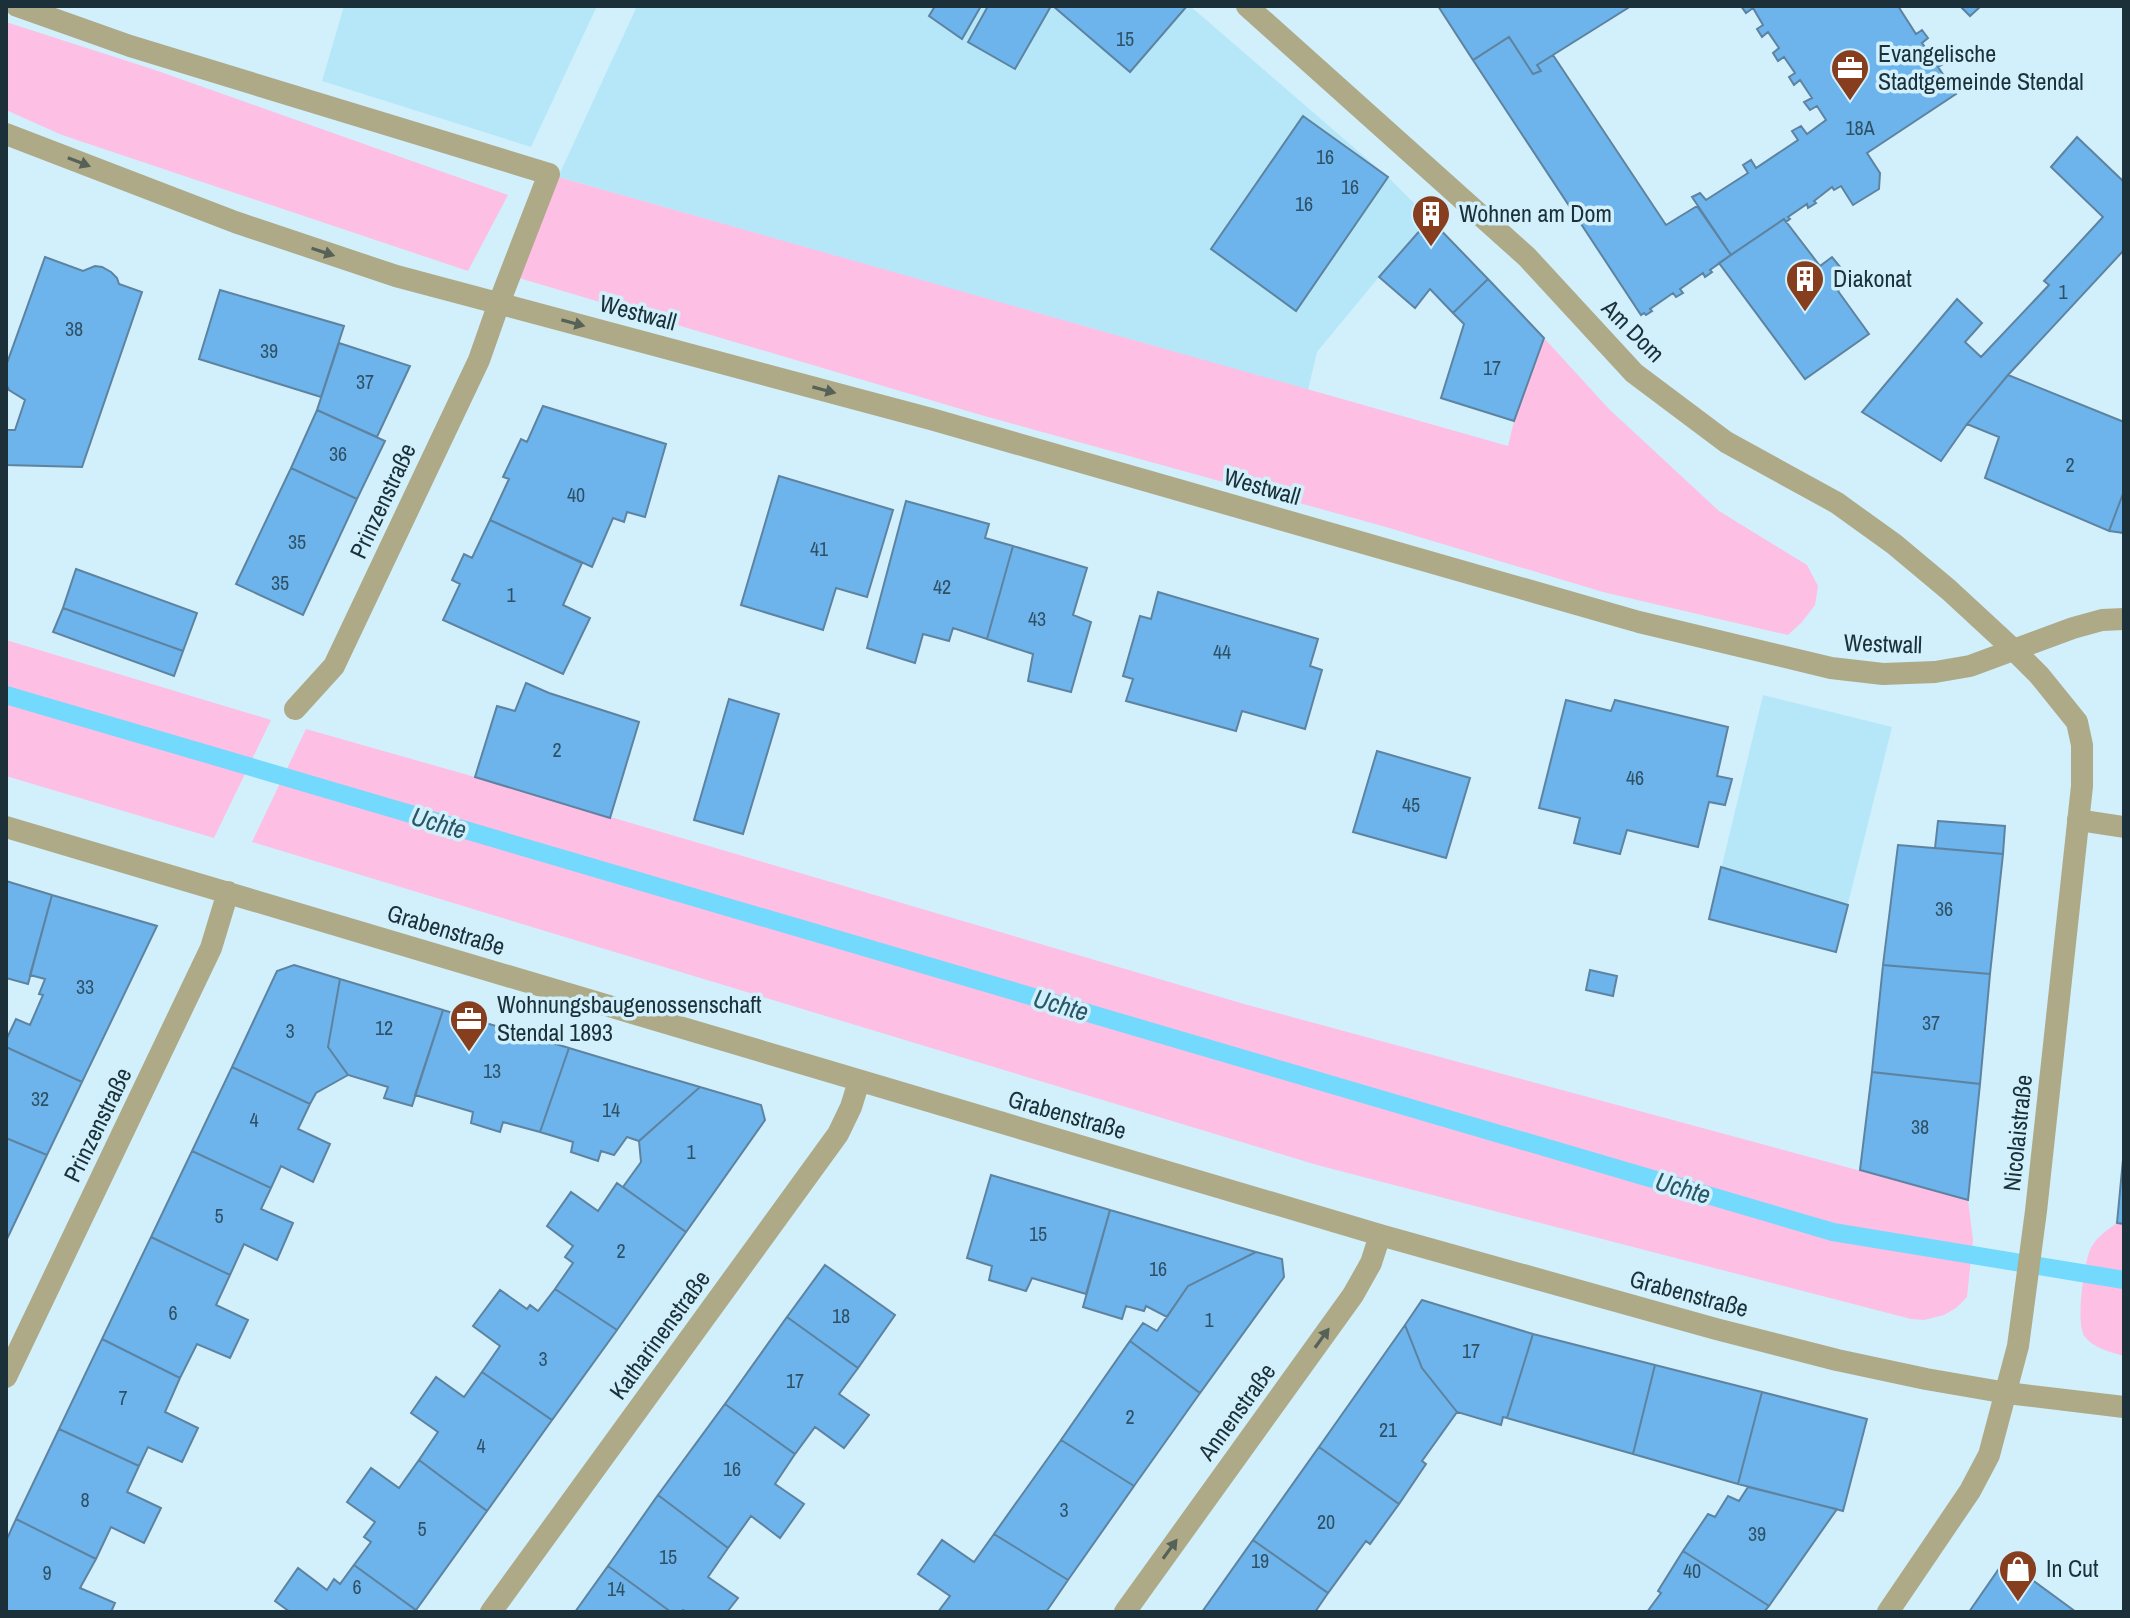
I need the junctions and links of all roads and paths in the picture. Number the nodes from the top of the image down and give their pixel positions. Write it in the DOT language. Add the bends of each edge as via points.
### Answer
graph roads {
  1 [pos="17,6"];
  2 [pos="1247,6"];
  3 [pos="6,134"];
  4 [pos="499,303"];
  5 [pos="2124,619"];
  6 [pos="2015,651"];
  7 [pos="295,709"];
  8 [pos="2078,820"];
  9 [pos="6,827"];
  10 [pos="2124,827"];
  11 [pos="228,892"];
  12 [pos="859,1081"];
  13 [pos="1380,1235"];
  14 [pos="6,1377"];
  15 [pos="2007,1393"];
  16 [pos="2124,1407"];
  17 [pos="491,1612"];
  18 [pos="1125,1612"];
  19 [pos="1888,1612"];
  1 -- 4 [label="street" via="130,46 549,174"];
  2 -- 6 [label="street, Am Dom" via="1527,257 1634,373 1726,442 1837,503 1894,544"];
  3 -- 4 [label="street, Westwall, one-way" via="235,222 396,276"];
  4 -- 6 [label="street, Westwall, one-way" via="931,419 1639,622 1831,668 1935,672"];
  4 -- 7 [label="street, Prinzenstraße" via="479,360 334,666"];
  5 -- 6 [label="street, Westwall" via="2073,628"];
  6 -- 8 [label="street, Nicolaistraße" via="2077,722 2082,745"];
  8 -- 10 [label="street"];
  8 -- 15 [label="street, Nicolaistraße" via="2036,1211"];
  9 -- 11 [label="street, Grabenstraße"];
  11 -- 12 [label="street, Grabenstraße"];
  11 -- 14 [label="street, Prinzenstraße" via="211,948"];
  12 -- 13 [label="street, Grabenstraße"];
  12 -- 17 [label="street, Katharinenstraße" via="838,1134"];
  13 -- 15 [label="street, Grabenstraße" via="1837,1360"];
  18 -- 13 [label="street, Annenstraße, one-way" via="1353,1295"];
  15 -- 16 [label="street, Grabenstraße"];
  15 -- 19 [label="street, Nicolaistraße" via="1989,1455 1970,1491"];
}
